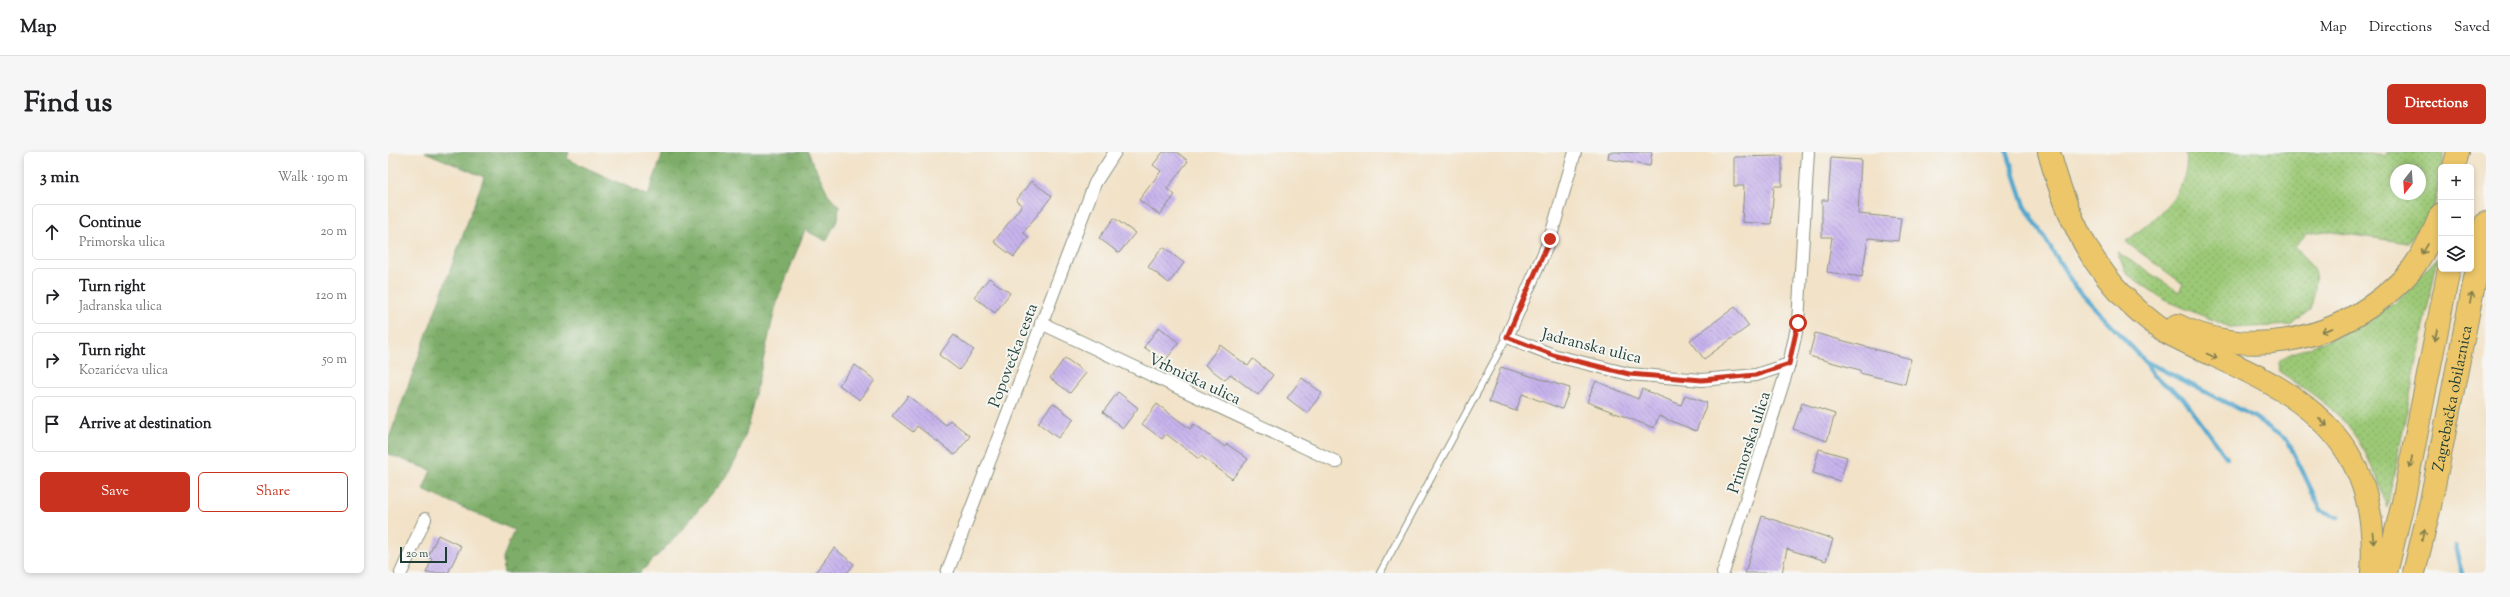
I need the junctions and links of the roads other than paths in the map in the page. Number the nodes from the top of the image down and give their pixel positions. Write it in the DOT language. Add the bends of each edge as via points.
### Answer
graph roads {
  1 [pos="1115,152"];
  2 [pos="1575,152"];
  3 [pos="1808,152"];
  4 [pos="2049,152"];
  5 [pos="2458,152"];
  6 [pos="2472,152"];
  7 [pos="2455,164"];
  8 [pos="2470,164"];
  9 [pos="2438,221"];
  10 [pos="2486,223"];
  11 [pos="2448,272"];
  12 [pos="2133,304"];
  13 [pos="1041,323"];
  14 [pos="1507,337"];
  15 [pos="1789,364"];
  16 [pos="1336,462"];
  17 [pos="425,519"];
  18 [pos="401,573"];
  19 [pos="947,573"];
  20 [pos="1380,573"];
  21 [pos="1724,573"];
  22 [pos="2372,573"];
  23 [pos="2386,573"];
  24 [pos="2414,573"];
  1 -- 13 [label="street, Popovečka cesta" via="1095,183"];
  2 -- 14 [label="street" via="1550,239"];
  3 -- 15 [label="street, Primorska ulica" via="1798,323"];
  4 -- 12 [label="highway" via="2075,228 2090,257 2110,284"];
  5 -- 7 [label="highway"];
  6 -- 8 [label="highway"];
  9 -- 12 [label="highway, one-way" via="2415,266 2391,290 2364,312 2331,329 2300,339 2250,343 2220,339 2179,327"];
  24 -- 10 [label="highway, Zagrebačka obilaznica, one-way" via="2430,506"];
  11 -- 23 [label="highway, Zagrebačka obilaznica, one-way" via="2403,502"];
  12 -- 22 [label="highway, one-way" via="2164,331 2274,385 2295,398 2339,438 2364,486 2374,546"];
  13 -- 16 [label="street, Vrbnička ulica"];
  13 -- 19 [label="street, Popovečka cesta"];
  14 -- 15 [label="street, Jadranska ulica" via="1556,356 1629,374 1702,380 1756,375"];
  14 -- 20 [label="lane"];
  15 -- 21 [label="street, Primorska ulica"];
  17 -- 18 [label="street"];
}
